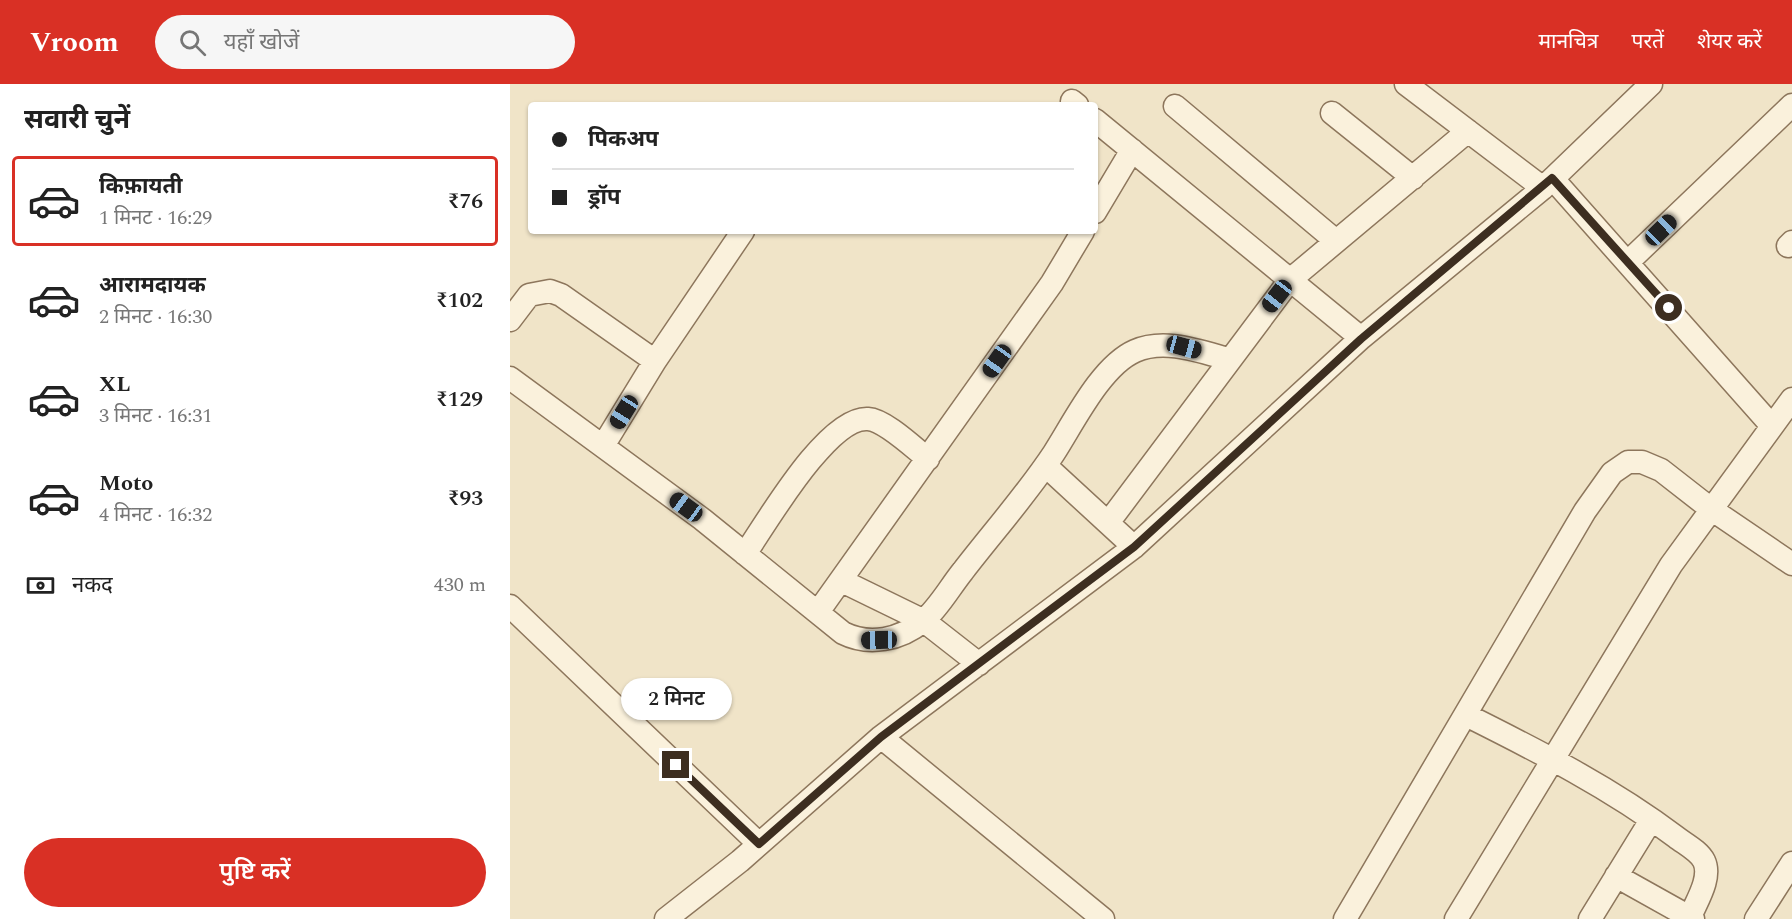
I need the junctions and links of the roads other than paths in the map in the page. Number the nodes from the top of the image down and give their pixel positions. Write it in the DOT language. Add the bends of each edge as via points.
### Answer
graph roads {
  1 [pos="1406,84"];
  2 [pos="1651,84"];
  3 [pos="1792,105"];
  4 [pos="1175,106"];
  5 [pos="1332,113"];
  6 [pos="1098,122"];
  7 [pos="1468,131"];
  8 [pos="1132,150"];
  9 [pos="1413,178"];
  10 [pos="1548,183"];
  11 [pos="1098,207"];
  12 [pos="741,234"];
  13 [pos="1081,234"];
  14 [pos="1336,241"];
  15 [pos="1628,262"];
  16 [pos="1290,280"];
  17 [pos="510,320"];
  18 [pos="1361,339"];
  19 [pos="1228,359"];
  20 [pos="655,361"];
  21 [pos="510,378"];
  22 [pos="1792,399"];
  23 [pos="1772,425"];
  24 [pos="603,446"];
  25 [pos="928,459"];
  26 [pos="1046,466"];
  27 [pos="1711,509"];
  28 [pos="1108,523"];
  29 [pos="1134,547"];
  30 [pos="745,554"];
  31 [pos="1790,560"];
  32 [pos="842,581"];
  33 [pos="510,606"];
  34 [pos="818,612"];
  35 [pos="924,621"];
  36 [pos="979,664"];
  37 [pos="1466,715"];
  38 [pos="881,737"];
  39 [pos="1554,759"];
  40 [pos="1651,820"];
  41 [pos="759,844"];
  42 [pos="1792,863"];
  43 [pos="1616,876"];
  44 [pos="1691,918"];
  45 [pos="666,919"];
  46 [pos="1103,919"];
  47 [pos="1345,919"];
  48 [pos="1456,919"];
  49 [pos="1590,919"];
  50 [pos="1756,919"];
  1 -- 7 [label="street"];
  2 -- 10 [label="street"];
  3 -- 15 [label="street"];
  4 -- 14 [label="street"];
  5 -- 9 [label="street"];
  6 -- 8 [label="street"];
  7 -- 9 [label="street"];
  7 -- 10 [label="street"];
  8 -- 11 [label="street"];
  8 -- 16 [label="street"];
  9 -- 14 [label="street"];
  10 -- 15 [label="street"];
  10 -- 18 [label="street"];
  12 -- 20 [label="street"];
  13 -- 25 [label="street" via="1052,283"];
  14 -- 16 [label="street"];
  15 -- 23 [label="street"];
  16 -- 18 [label="street"];
  16 -- 19 [label="street"];
  17 -- 20 [label="street" via="529,295 550,291"];
  18 -- 29 [label="street"];
  19 -- 26 [label="street" via="1184,347 1150,346 1133,351 1106,373"];
  19 -- 28 [label="street"];
  20 -- 24 [label="street"];
  21 -- 24 [label="street"];
  22 -- 23 [label="street"];
  23 -- 27 [label="street"];
  24 -- 30 [label="street"];
  25 -- 30 [label="street" via="882,424 869,419 855,420 822,444"];
  25 -- 32 [label="street"];
  26 -- 28 [label="street"];
  26 -- 35 [label="street"];
  27 -- 31 [label="street"];
  27 -- 37 [label="street" via="1661,470 1642,462 1628,462 1612,473 1585,511"];
  27 -- 39 [label="street" via="1671,565"];
  28 -- 29 [label="street"];
  29 -- 36 [label="street"];
  30 -- 34 [label="street"];
  32 -- 34 [label="street"];
  32 -- 35 [label="street"];
  33 -- 41 [label="street"];
  34 -- 35 [label="street" via="843,633 863,640 893,638"];
  35 -- 36 [label="street"];
  36 -- 38 [label="street"];
  37 -- 39 [label="street"];
  37 -- 47 [label="street"];
  38 -- 41 [label="street"];
  38 -- 46 [label="street"];
  39 -- 40 [label="street"];
  39 -- 48 [label="street"];
  40 -- 43 [label="street"];
  40 -- 44 [label="street" via="1704,861 1706,879"];
  41 -- 45 [label="street"];
  42 -- 50 [label="street"];
  43 -- 44 [label="street"];
  43 -- 49 [label="street"];
}
